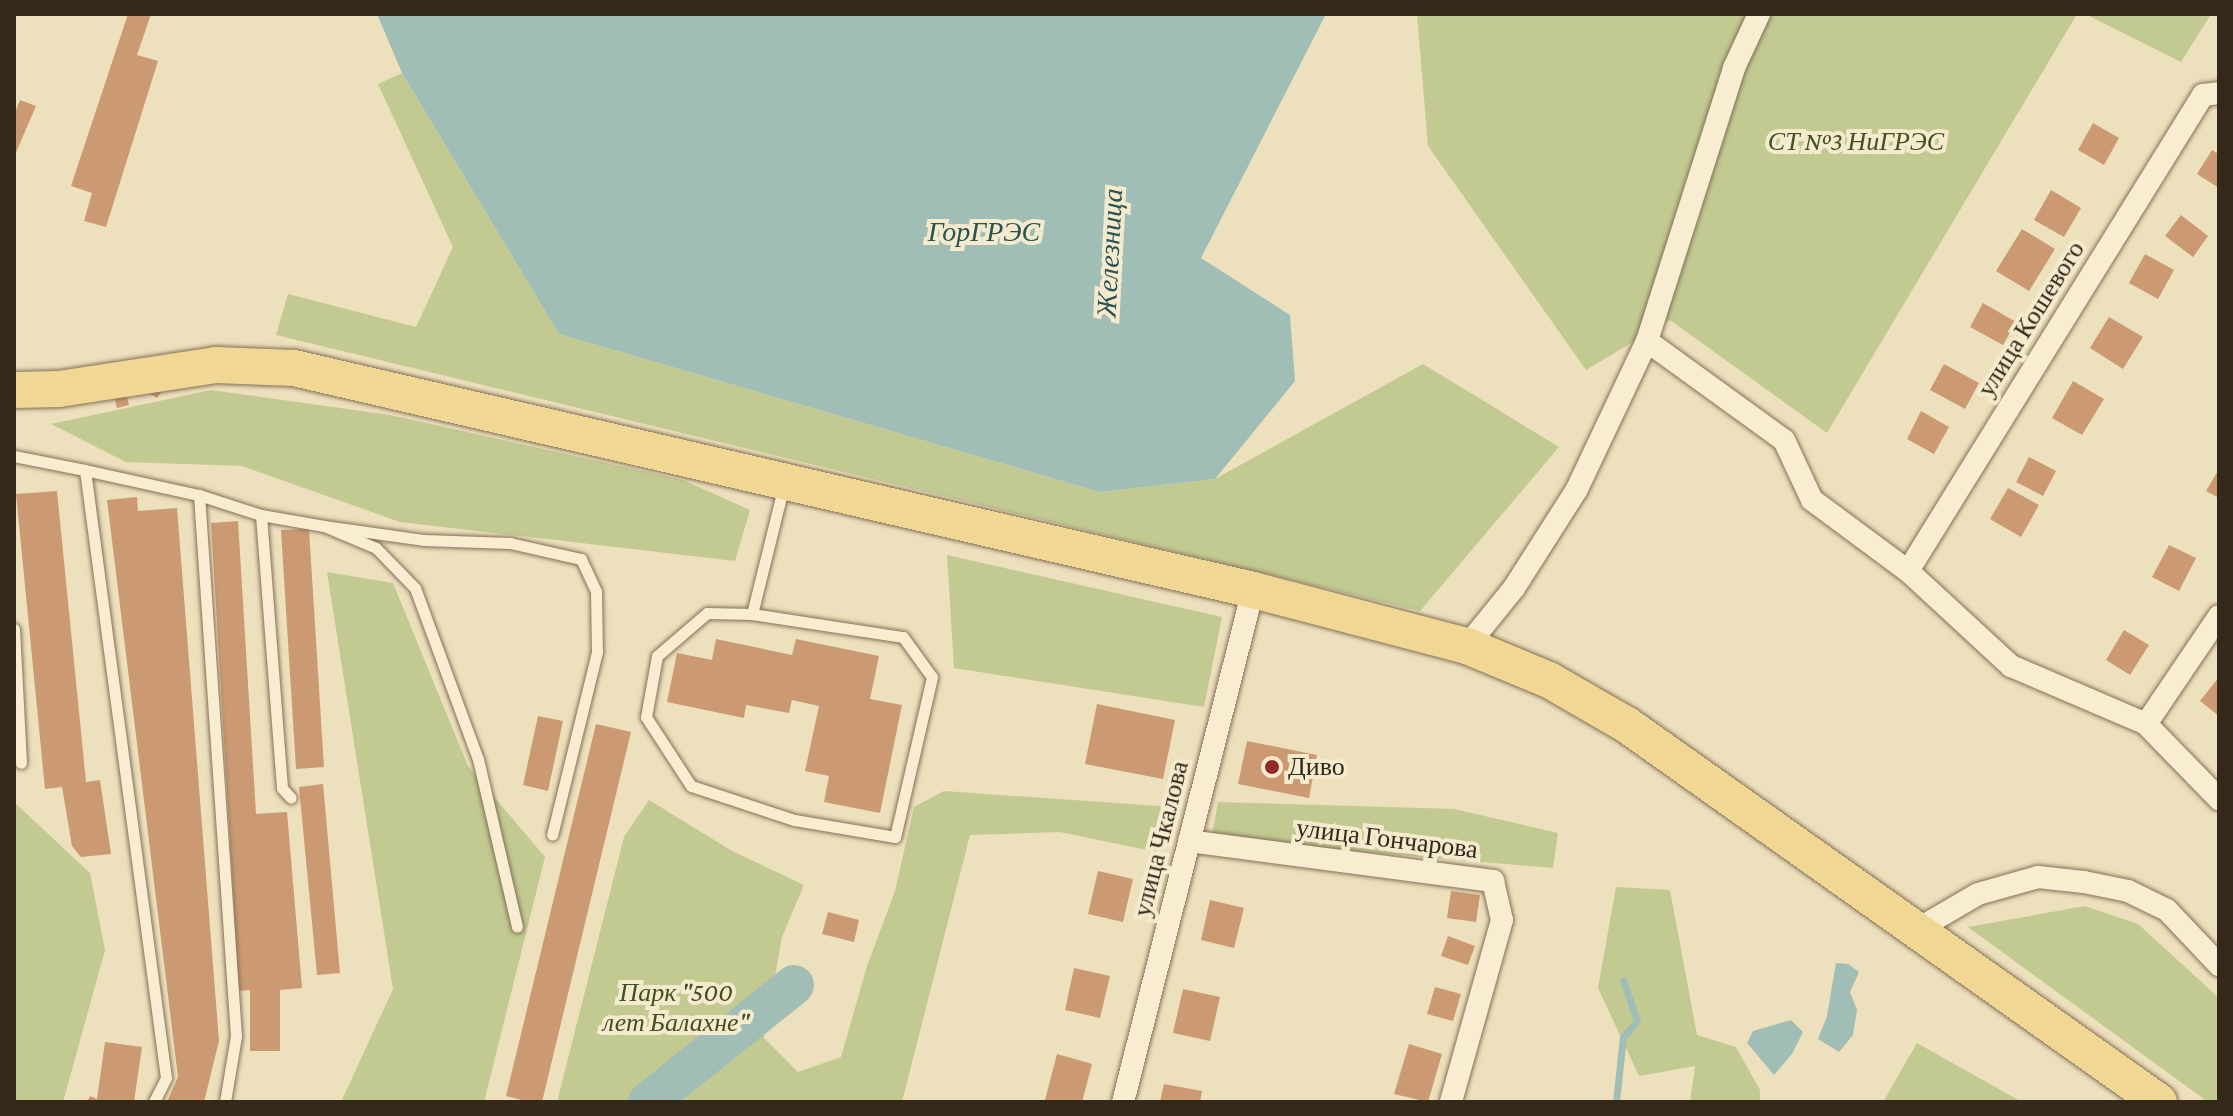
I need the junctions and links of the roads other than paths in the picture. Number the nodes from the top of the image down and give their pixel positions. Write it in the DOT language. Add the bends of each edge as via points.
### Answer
graph roads {
  1 [pos="1759,14"];
  2 [pos="2211,94"];
  3 [pos="1647,341"];
  4 [pos="14,390"];
  5 [pos="14,456"];
  6 [pos="85,470"];
  7 [pos="785,480"];
  8 [pos="199,495"];
  9 [pos="261,515"];
  10 [pos="324,526"];
  11 [pos="1908,571"];
  12 [pos="1253,590"];
  13 [pos="752,614"];
  14 [pos="2219,616"];
  15 [pos="14,629"];
  16 [pos="1467,646"];
  17 [pos="2146,724"];
  18 [pos="21,763"];
  19 [pos="291,798"];
  20 [pos="2219,799"];
  21 [pos="552,835"];
  22 [pos="1189,841"];
  23 [pos="517,927"];
  24 [pos="1918,929"];
  25 [pos="2219,965"];
  26 [pos="154,1102"];
  27 [pos="225,1102"];
  28 [pos="1123,1102"];
  29 [pos="1451,1102"];
  30 [pos="2159,1102"];
  1 -- 3 [label="street" via="1734,68"];
  2 -- 11 [label="street, улица Кошевого"];
  3 -- 11 [label="street" via="1784,440 1812,500"];
  3 -- 16 [label="street" via="1577,489 1514,588"];
  4 -- 7 [label="main road" via="72,387 216,365 294,368"];
  5 -- 6 [label="lane"];
  6 -- 8 [label="lane"];
  6 -- 26 [label="lane" via="166,1078"];
  7 -- 12 [label="main road"];
  7 -- 13 [label="lane"];
  8 -- 9 [label="lane"];
  8 -- 27 [label="lane" via="236,1036"];
  9 -- 10 [label="lane"];
  9 -- 19 [label="lane" via="282,788"];
  10 -- 21 [label="lane" via="423,540 510,543 581,559 596,591 597,652"];
  10 -- 23 [label="lane" via="376,548 415,588 478,759"];
  11 -- 17 [label="street" via="2011,666"];
  12 -- 16 [label="main road"];
  12 -- 22 [label="street, улица Чкалова"];
  13 -- 13 [label="lane" via="707,613 657,656 646,717 691,786 794,820 895,837 932,677 903,637"];
  14 -- 17 [label="street"];
  15 -- 18 [label="lane"];
  16 -- 24 [label="main road" via="1549,680 1627,725"];
  17 -- 20 [label="street"];
  22 -- 28 [label="street, улица Чкалова"];
  22 -- 29 [label="street, улица Гончарова" via="1493,881 1502,920"];
  24 -- 25 [label="street" via="1978,894 2023,881 2038,877 2084,882 2128,891 2167,910"];
  24 -- 30 [label="main road"];
}
